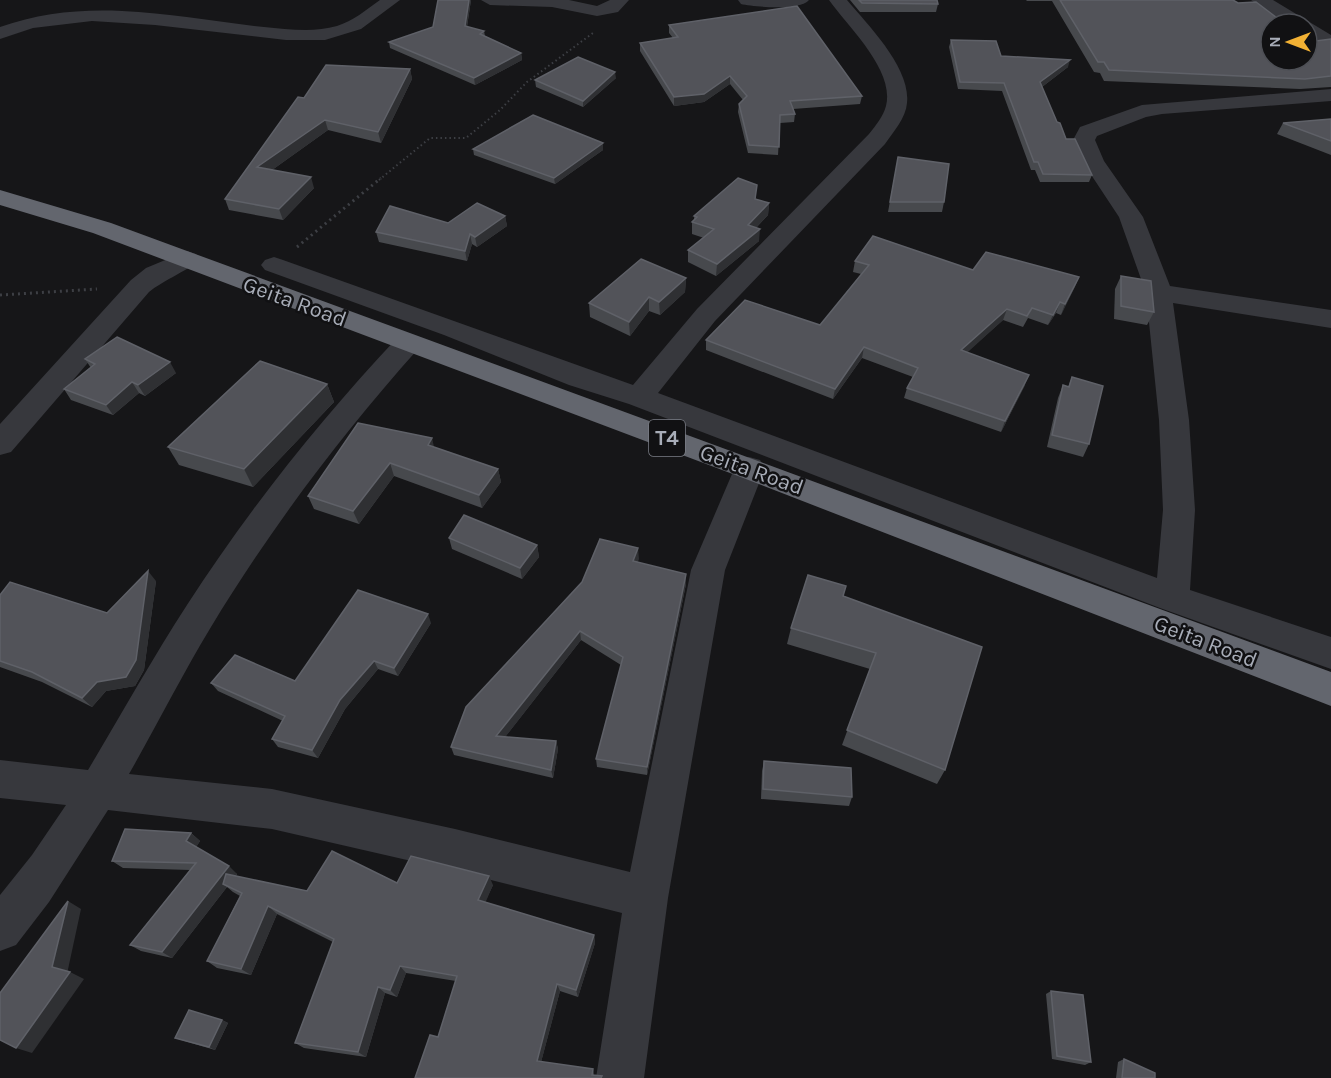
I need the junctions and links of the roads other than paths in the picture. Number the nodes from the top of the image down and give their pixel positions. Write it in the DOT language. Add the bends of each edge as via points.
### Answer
graph roads {
  1 [pos="391,0"];
  2 [pos="490,0"];
  3 [pos="620,0"];
  4 [pos="747,0"];
  5 [pos="800,0"];
  6 [pos="838,0"];
  7 [pos="1297,2"];
  8 [pos="1265,3"];
  9 [pos="1280,12"];
  10 [pos="0,33"];
  11 [pos="1331,95"];
  12 [pos="0,197"];
  13 [pos="187,259"];
  14 [pos="274,264"];
  15 [pos="1159,293"];
  16 [pos="1331,319"];
  17 [pos="408,343"];
  18 [pos="639,397"];
  19 [pos="0,444"];
  20 [pos="749,468"];
  21 [pos="1172,598"];
  22 [pos="1331,653"];
  23 [pos="1331,689"];
  24 [pos="0,779"];
  25 [pos="98,792"];
  26 [pos="646,898"];
  27 [pos="0,929"];
  28 [pos="620,1078"];
  1 -- 10 [label="street" via="349,28 320,34 269,33 100,16 47,18"];
  2 -- 3 [label="street" via="552,2 601,11"];
  4 -- 5 [label="street"];
  6 -- 18 [label="street" via="893,78 897,101 893,116 878,139 706,315"];
  7 -- 8 [label="street"];
  8 -- 9 [label="street"];
  11 -- 15 [label="street" via="1162,108 1124,117 1088,132 1086,148 1131,217"];
  12 -- 13 [label="highway, Geita Road / T4"];
  13 -- 17 [label="highway, Geita Road / T4"];
  13 -- 19 [label="street" via="140,286"];
  14 -- 18 [label="street"];
  15 -- 16 [label="street"];
  15 -- 21 [label="street" via="1174,420 1179,510"];
  17 -- 20 [label="highway, Geita Road / T4"];
  17 -- 25 [label="street" via="346,412 221,582"];
  18 -- 21 [label="street"];
  20 -- 23 [label="highway, Geita Road / T4"];
  20 -- 26 [label="street" via="708,570"];
  21 -- 22 [label="street"];
  24 -- 25 [label="street"];
  25 -- 26 [label="street" via="273,809"];
  25 -- 27 [label="street" via="52,863"];
  26 -- 28 [label="street"];
}
